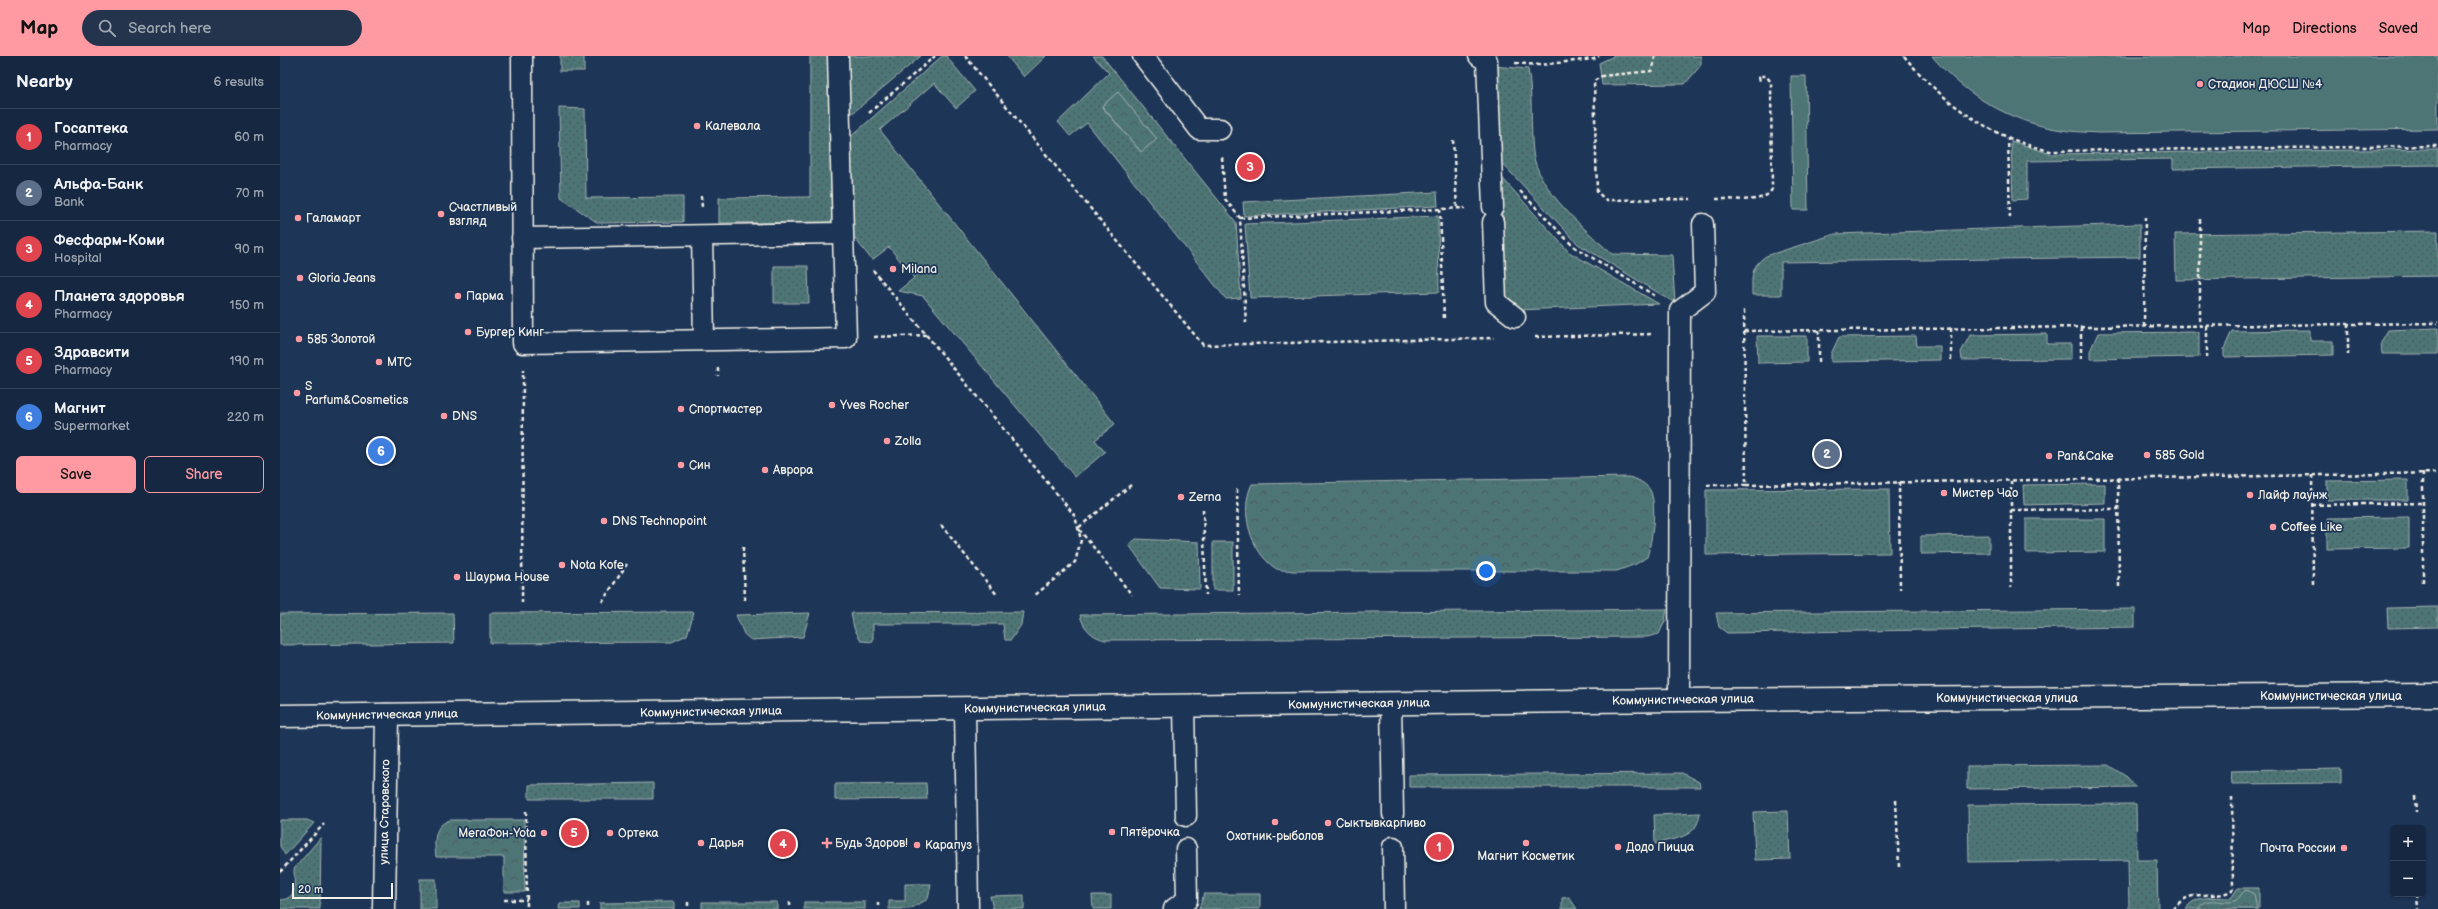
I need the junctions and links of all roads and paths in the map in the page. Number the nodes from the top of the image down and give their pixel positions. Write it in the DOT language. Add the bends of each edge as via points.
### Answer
graph roads {
  1 [pos="522,56"];
  2 [pos="838,56"];
  3 [pos="935,56"];
  4 [pos="965,56"];
  5 [pos="1144,56"];
  6 [pos="1599,56"];
  7 [pos="1655,56"];
  8 [pos="1904,56"];
  9 [pos="1483,58"];
  10 [pos="1760,83"];
  11 [pos="1220,129"];
  12 [pos="2008,137"];
  13 [pos="840,138"];
  14 [pos="1453,140"];
  15 [pos="2438,146"];
  16 [pos="1491,160"];
  17 [pos="1699,199"];
  18 [pos="1714,199"];
  19 [pos="1457,208"];
  20 [pos="2145,214"];
  21 [pos="1240,218"];
  22 [pos="2200,219"];
  23 [pos="2010,220"];
  24 [pos="1704,224"];
  25 [pos="842,233"];
  26 [pos="702,236"];
  27 [pos="522,238"];
  28 [pos="872,269"];
  29 [pos="1680,310"];
  30 [pos="1744,310"];
  31 [pos="1515,317"];
  32 [pos="1444,319"];
  33 [pos="1246,323"];
  34 [pos="2438,323"];
  35 [pos="2348,324"];
  36 [pos="2144,326"];
  37 [pos="2200,326"];
  38 [pos="2207,326"];
  39 [pos="2081,327"];
  40 [pos="1950,328"];
  41 [pos="1819,330"];
  42 [pos="1744,331"];
  43 [pos="1659,334"];
  44 [pos="926,335"];
  45 [pos="1531,337"];
  46 [pos="846,338"];
  47 [pos="1499,338"];
  48 [pos="704,340"];
  49 [pos="523,343"];
  50 [pos="2348,355"];
  51 [pos="2208,357"];
  52 [pos="2081,359"];
  53 [pos="1951,360"];
  54 [pos="1819,362"];
  55 [pos="2423,473"];
  56 [pos="2438,473"];
  57 [pos="2312,474"];
  58 [pos="2118,478"];
  59 [pos="2011,480"];
  60 [pos="1899,482"];
  61 [pos="1699,484"];
  62 [pos="1131,485"];
  63 [pos="1746,485"];
  64 [pos="1237,489"];
  65 [pos="2423,503"];
  66 [pos="2312,505"];
  67 [pos="1203,509"];
  68 [pos="2119,509"];
  69 [pos="2011,510"];
  70 [pos="941,525"];
  71 [pos="1078,528"];
  72 [pos="743,547"];
  73 [pos="627,564"];
  74 [pos="2423,585"];
  75 [pos="2313,586"];
  76 [pos="2119,587"];
  77 [pos="2012,588"];
  78 [pos="1900,589"];
  79 [pos="1132,595"];
  80 [pos="1206,595"];
  81 [pos="1239,595"];
  82 [pos="998,596"];
  83 [pos="1034,596"];
  84 [pos="745,600"];
  85 [pos="602,602"];
  86 [pos="522,603"];
  87 [pos="2438,695"];
  88 [pos="1679,700"];
  89 [pos="1391,704"];
  90 [pos="1184,706"];
  91 [pos="966,710"];
  92 [pos="386,715"];
  93 [pos="280,716"];
  94 [pos="2415,796"];
  95 [pos="2232,797"];
  96 [pos="1896,800"];
  97 [pos="526,812"];
  98 [pos="2416,812"];
  99 [pos="1393,814"];
  100 [pos="1186,816"];
  101 [pos="324,824"];
  102 [pos="1393,847"];
  103 [pos="1186,848"];
  104 [pos="1899,867"];
  105 [pos="280,872"];
  106 [pos="2417,897"];
  107 [pos="504,900"];
  108 [pos="527,900"];
  109 [pos="688,902"];
  110 [pos="790,902"];
  111 [pos="878,902"];
  112 [pos="588,903"];
  113 [pos="384,909"];
  114 [pos="527,909"];
  115 [pos="588,909"];
  116 [pos="688,909"];
  117 [pos="790,909"];
  118 [pos="878,909"];
  119 [pos="968,909"];
  120 [pos="1174,909"];
  121 [pos="1394,909"];
  122 [pos="2172,909"];
  123 [pos="2418,909"];
  1 -- 27 [label="lane"];
  2 -- 13 [label="lane"];
  3 -- 13 [label="path"];
  4 -- 47 [label="path" via="1203,345"];
  5 -- 11 [label="lane" via="1199,129"];
  6 -- 9 [label="path" via="1594,60 1539,65"];
  7 -- 17 [label="path" via="1651,71 1602,76 1594,81 1597,192 1606,200"];
  8 -- 12 [label="path" via="1930,85 1966,115"];
  9 -- 16 [label="lane"];
  10 -- 18 [label="path" via="1759,76 1766,76 1771,82 1772,189 1770,194 1761,198"];
  11 -- 21 [label="path" via="1225,199"];
  12 -- 15 [label="path" via="2050,151"];
  12 -- 23 [label="path"];
  13 -- 25 [label="lane"];
  14 -- 19 [label="path"];
  16 -- 29 [label="path" via="1573,246"];
  16 -- 31 [label="lane" via="1496,302"];
  20 -- 36 [label="path"];
  21 -- 32 [label="path" via="1440,209"];
  21 -- 33 [label="path"];
  22 -- 37 [label="path"];
  24 -- 29 [label="lane" via="1705,292"];
  25 -- 26 [label="lane"];
  25 -- 46 [label="lane"];
  26 -- 27 [label="lane"];
  26 -- 48 [label="lane"];
  27 -- 49 [label="lane"];
  28 -- 44 [label="path"];
  29 -- 88 [label="lane"];
  30 -- 42 [label="path"];
  34 -- 35 [label="path"];
  35 -- 38 [label="path"];
  35 -- 50 [label="path"];
  36 -- 37 [label="path"];
  36 -- 39 [label="path"];
  37 -- 38 [label="path"];
  38 -- 51 [label="path"];
  39 -- 40 [label="path"];
  39 -- 52 [label="path"];
  40 -- 41 [label="path"];
  40 -- 53 [label="path"];
  41 -- 42 [label="path"];
  41 -- 54 [label="path"];
  42 -- 63 [label="path"];
  43 -- 45 [label="path"];
  44 -- 46 [label="path"];
  44 -- 71 [label="path" via="1076,516"];
  46 -- 48 [label="lane"];
  48 -- 49 [label="lane"];
  49 -- 86 [label="path"];
  55 -- 56 [label="path"];
  55 -- 57 [label="path"];
  55 -- 65 [label="path"];
  57 -- 58 [label="path"];
  57 -- 66 [label="path"];
  58 -- 59 [label="path"];
  58 -- 68 [label="path"];
  59 -- 60 [label="path"];
  59 -- 69 [label="path"];
  60 -- 63 [label="path"];
  60 -- 78 [label="path"];
  61 -- 63 [label="path"];
  62 -- 71 [label="path"];
  64 -- 81 [label="path"];
  65 -- 66 [label="path"];
  65 -- 74 [label="path"];
  66 -- 75 [label="path"];
  67 -- 80 [label="path"];
  68 -- 69 [label="path"];
  68 -- 76 [label="path"];
  69 -- 77 [label="path"];
  70 -- 82 [label="path"];
  71 -- 79 [label="path"];
  71 -- 83 [label="path" via="1081,540 1075,562"];
  72 -- 84 [label="path"];
  73 -- 85 [label="path"];
  87 -- 88 [label="main road, Коммунистическая улица"];
  88 -- 89 [label="main road, Коммунистическая улица"];
  89 -- 90 [label="main road, Коммунистическая улица"];
  89 -- 99 [label="lane"];
  90 -- 91 [label="main road, Коммунистическая улица"];
  90 -- 100 [label="lane"];
  91 -- 92 [label="main road, Коммунистическая улица"];
  91 -- 119 [label="lane"];
  92 -- 93 [label="main road, Коммунистическая улица"];
  92 -- 113 [label="main road, улица Старовского"];
  94 -- 98 [label="path"];
  95 -- 122 [label="path" via="2233,889 2228,893 2194,894 2178,902"];
  96 -- 104 [label="path"];
  97 -- 108 [label="path"];
  101 -- 105 [label="path"];
  102 -- 121 [label="lane"];
  103 -- 120 [label="lane" via="1187,900"];
  106 -- 123 [label="path"];
  107 -- 108 [label="path"];
  108 -- 114 [label="path"];
  109 -- 116 [label="path"];
  110 -- 117 [label="path"];
  111 -- 118 [label="path"];
  112 -- 115 [label="path"];
}
